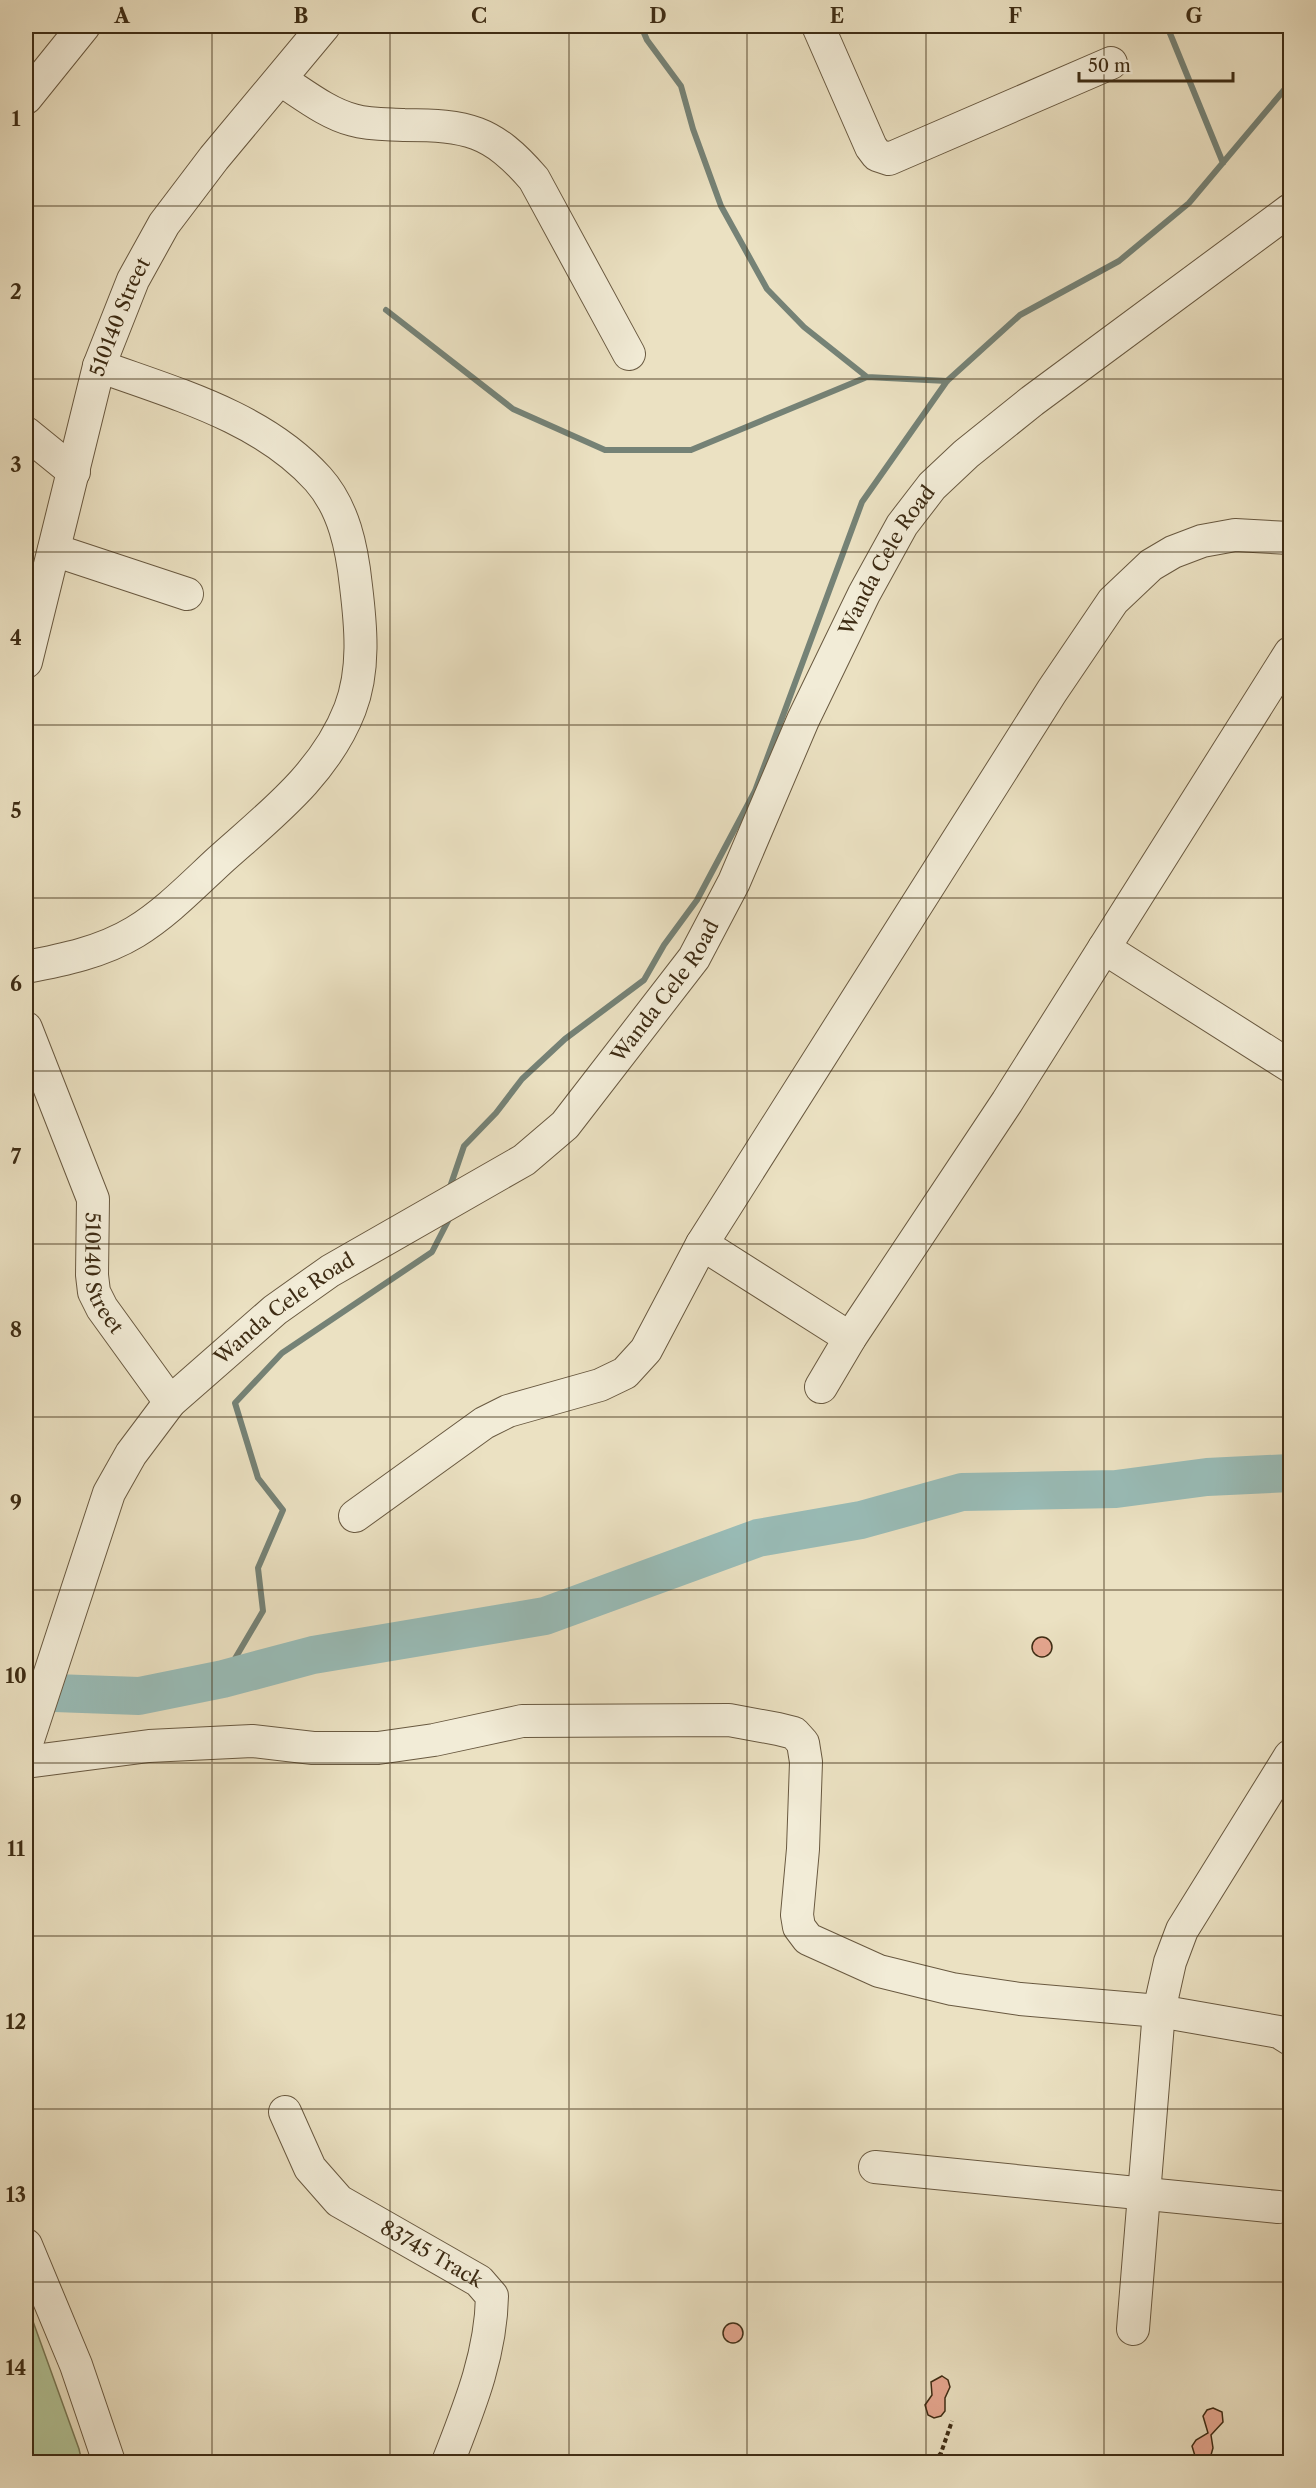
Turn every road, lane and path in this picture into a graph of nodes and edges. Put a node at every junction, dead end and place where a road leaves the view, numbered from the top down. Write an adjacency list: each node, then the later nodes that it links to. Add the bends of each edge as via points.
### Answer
1 (84, 26): 6 (street)
2 (324, 26): 5 (street, 510140 Street)
3 (818, 26): 4 (street, via 871,147 877,155 889,159)
4 (1111, 63)
5 (281, 80): 8 (street, via 350,120 447,125 495,140 534,179); 9 (street, 510140 Street, via 164,224 133,280)
6 (26, 98)
7 (1290, 210): 24 (street, Wanda Cele Road, via 1032,401 932,486 902,525 864,594 803,720 734,882 694,958 565,1125 524,1160 330,1272 275,1310)
8 (628, 354)
9 (99, 366): 11 (street, 510140 Street); 18 (street, via 205,404 291,453 320,481 341,515 353,562 361,668 351,708 332,748 299,788 165,910 134,933 97,950)
10 (26, 433): 11 (street)
11 (74, 472): 13 (street, 510140 Street)
12 (1290, 538): 21 (street, via 1235,536 1202,541 1151,565 1113,601)
13 (54, 550): 14 (street); 16 (street, 510140 Street)
14 (187, 594)
15 (1290, 653): 17 (street)
16 (26, 662)
17 (1104, 948): 20 (street); 22 (street)
18 (26, 967)
19 (26, 1028): 24 (street, 510140 Street, via 93,1199 94,1292)
20 (1290, 1066)
21 (702, 1244): 22 (street); 25 (street, via 646,1350 625,1373 600,1385 508,1411 484,1423)
22 (850, 1338): 23 (street)
23 (821, 1386)
24 (170, 1402): 26 (street, Wanda Cele Road, via 131,1454 109,1492)
25 (355, 1516)
26 (28, 1738)
27 (1290, 1756): 29 (street, via 1182,1930)
28 (26, 1762): 29 (street, via 149,1746 252,1741 313,1748 378,1748 522,1721 729,1720 778,1729 794,1733 802,1743 806,1762 797,1915 799,1927 808,1940 879,1971 952,1989)
29 (1159, 2011): 30 (street, via 1279,2032); 33 (street)
30 (1290, 2039)
31 (285, 2112): 39 (street, 83745 Track, via 310,2168 339,2201 479,2281 492,2296 492,2328 483,2366)
32 (875, 2167): 33 (street)
33 (1146, 2192): 34 (street); 36 (street)
34 (1278, 2207)
35 (26, 2245): 38 (street, via 76,2365)
36 (1133, 2329)
37 (952, 2421): 40 (path)
38 (109, 2463)
39 (448, 2463)
40 (934, 2463)

